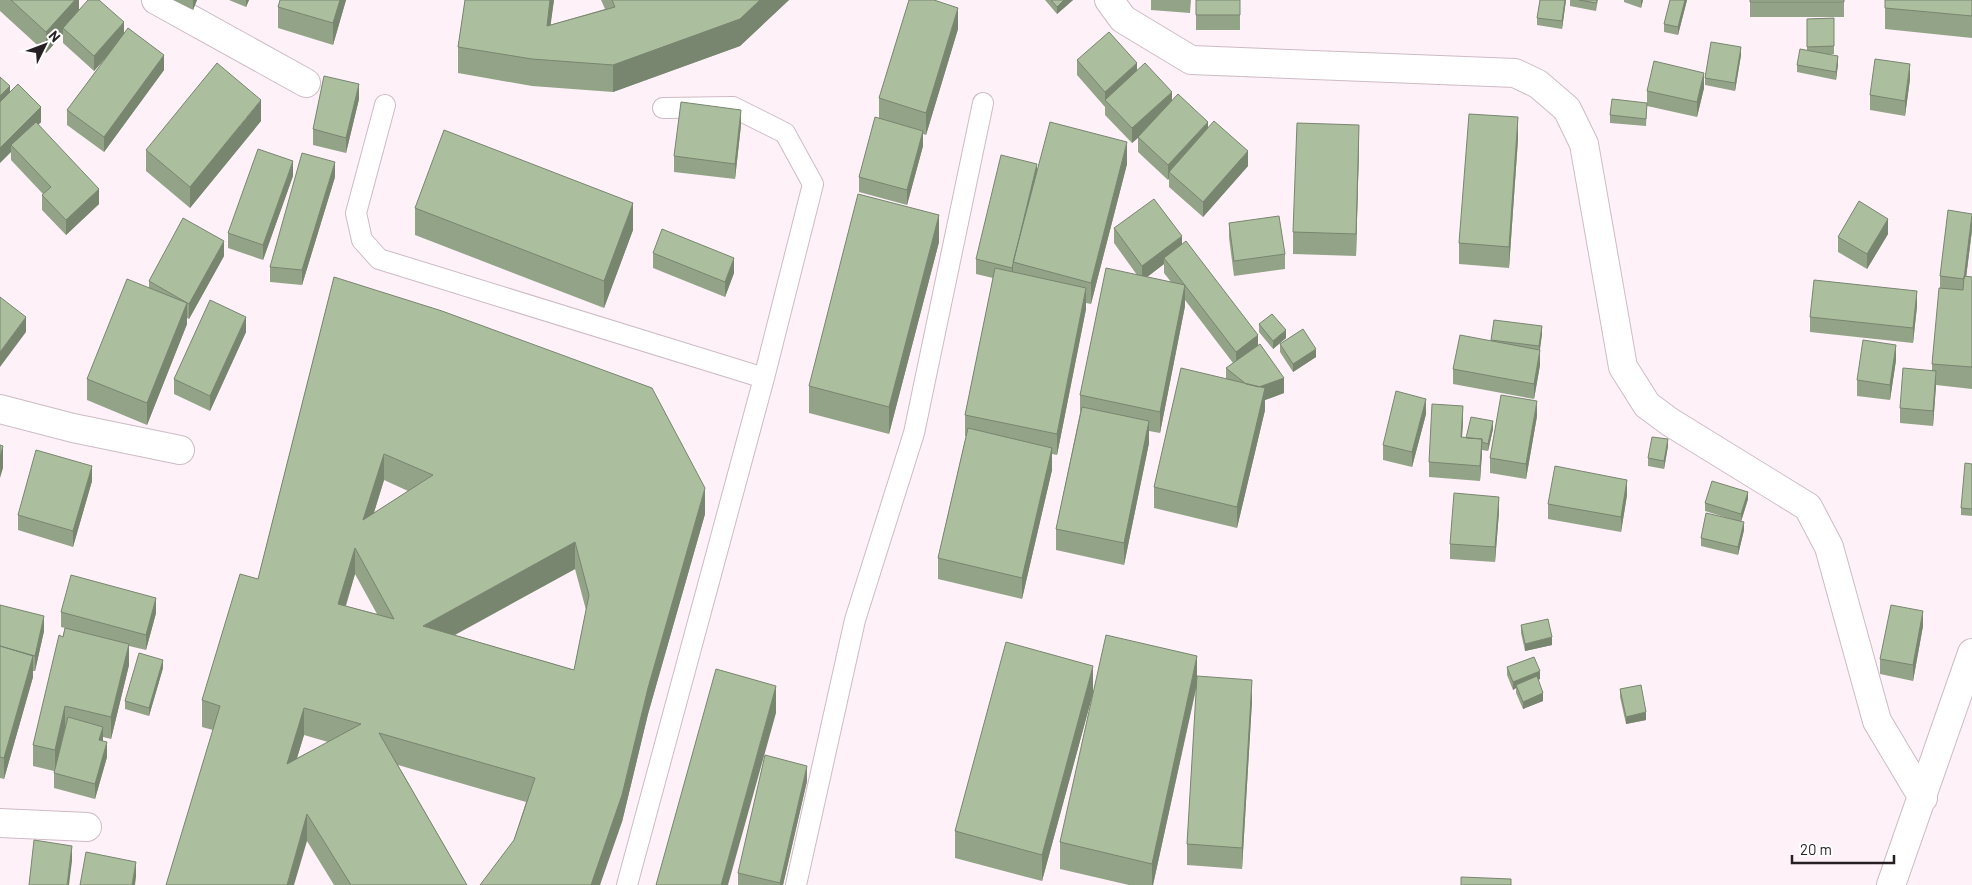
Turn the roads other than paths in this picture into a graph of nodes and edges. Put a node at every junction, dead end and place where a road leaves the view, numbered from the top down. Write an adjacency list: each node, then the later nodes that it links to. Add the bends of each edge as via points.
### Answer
1 (156, 0): 3 (street)
2 (1109, 0): 11 (street, via 1123,19 1191,60 1515,73 1538,84 1567,110 1584,144 1623,367 1647,405 1808,507 1829,547 1877,721)
3 (306, 83)
4 (983, 103): 15 (lane, via 914,433 855,620)
5 (385, 105): 7 (lane, via 356,213 362,240 379,259)
6 (663, 108): 7 (lane, via 733,107 785,133 813,184)
7 (764, 378): 14 (lane)
8 (0, 408): 9 (street, via 73,428)
9 (180, 450)
10 (1972, 653): 11 (street)
11 (1923, 798): 16 (street)
12 (0, 823): 13 (street)
13 (87, 827)
14 (627, 885)
15 (796, 885)
16 (1891, 885)

